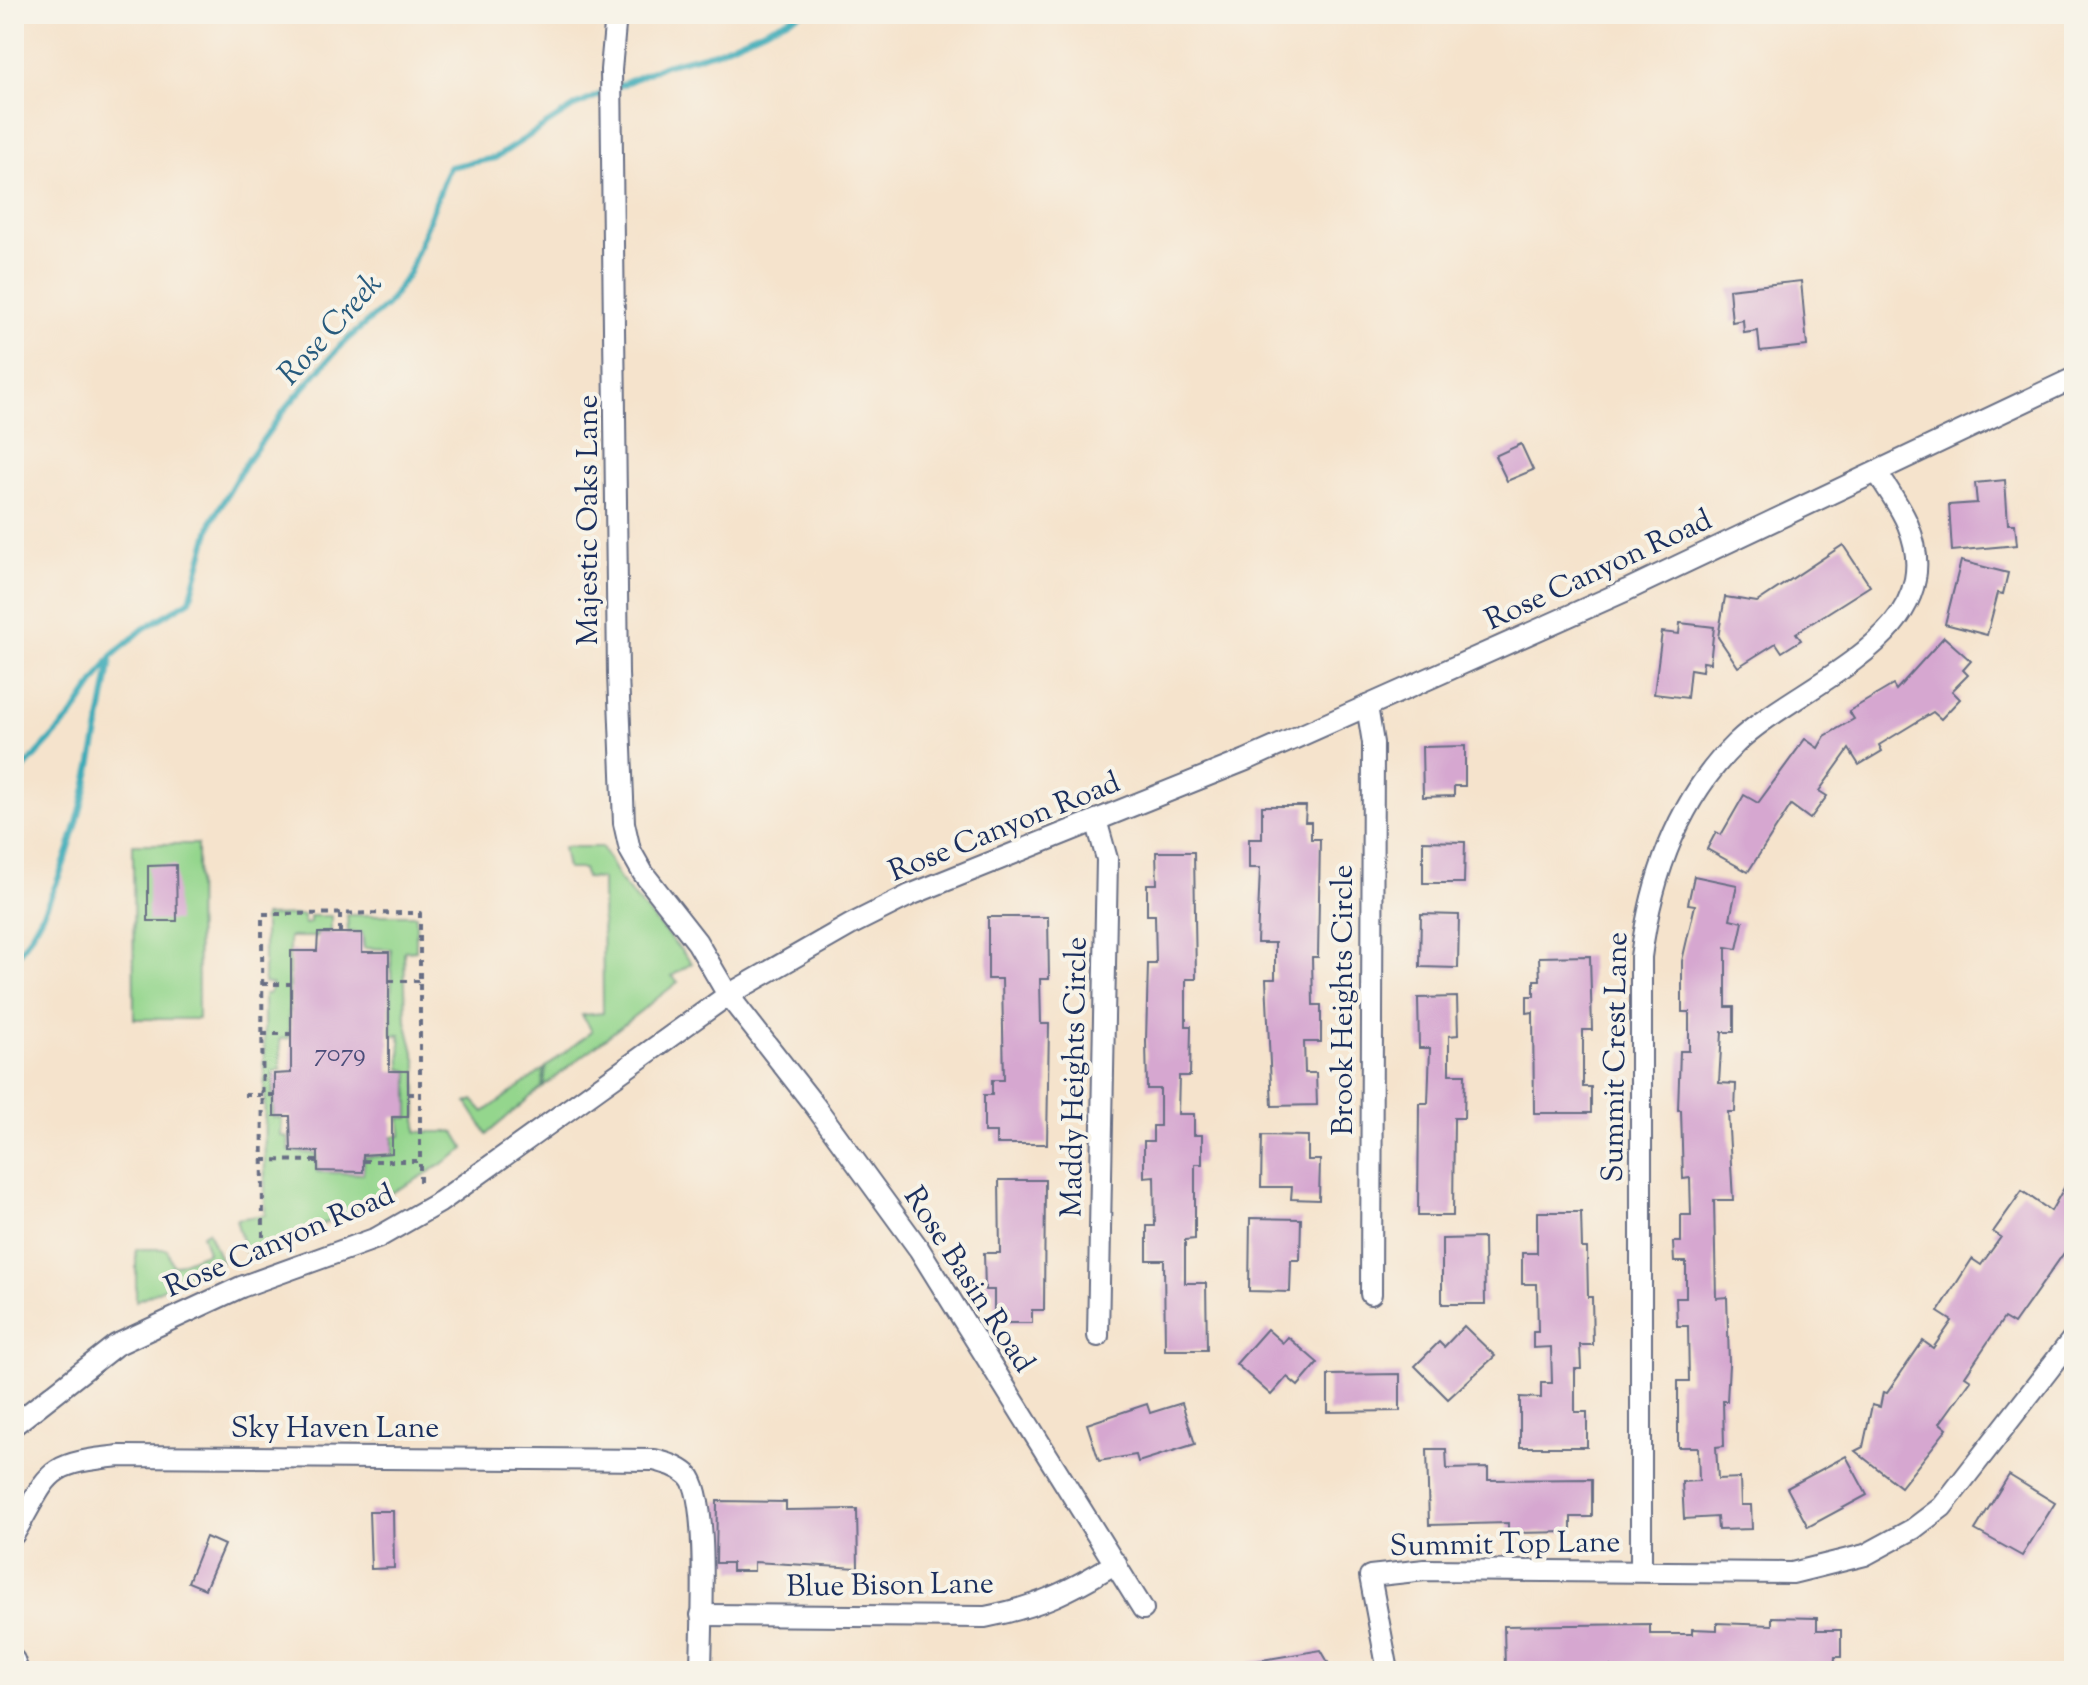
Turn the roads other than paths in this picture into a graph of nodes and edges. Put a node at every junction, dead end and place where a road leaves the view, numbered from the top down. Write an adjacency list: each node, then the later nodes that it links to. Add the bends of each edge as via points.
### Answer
1 (616, 14): 6 (street, Majestic Oaks Lane, via 611,70 624,823 643,873 697,942)
2 (2074, 378): 3 (street, Rose Canyon Road)
3 (1877, 472): 4 (street, Rose Canyon Road); 13 (street, Summit Crest Lane, via 1908,525 1917,560 1914,592 1900,621 1874,646 1735,744 1690,802 1647,905 1641,957)
4 (1367, 706): 5 (street, Rose Canyon Road); 7 (street, Brook Heights Circle, via 1373,743)
5 (1096, 820): 6 (street, Rose Canyon Road, via 910,895); 8 (street, Maddy Heights Circle, via 1107,859)
6 (728, 995): 10 (street, Rose Canyon Road, via 440,1202 377,1238 241,1287 116,1345); 12 (street, Rose Basin Road, via 919,1249)
7 (1371, 1294)
8 (1098, 1336)
9 (2074, 1337): 13 (street, via 1942,1507 1865,1555 1792,1573)
10 (14, 1425)
11 (14, 1534): 15 (street, Sky Haven Lane, via 45,1479 61,1465 120,1456 634,1458 672,1464 689,1476 700,1506)
12 (1116, 1563): 14 (street, Rose Basin Road); 15 (street, Blue Bison Lane, via 1029,1609 985,1617)
13 (1641, 1571): 19 (street, Summit Top Lane, via 1425,1570 1370,1576)
14 (1143, 1609)
15 (701, 1615): 18 (street)
16 (14, 1660): 17 (street)
17 (18, 1671)
18 (701, 1671)
19 (1388, 1671)

